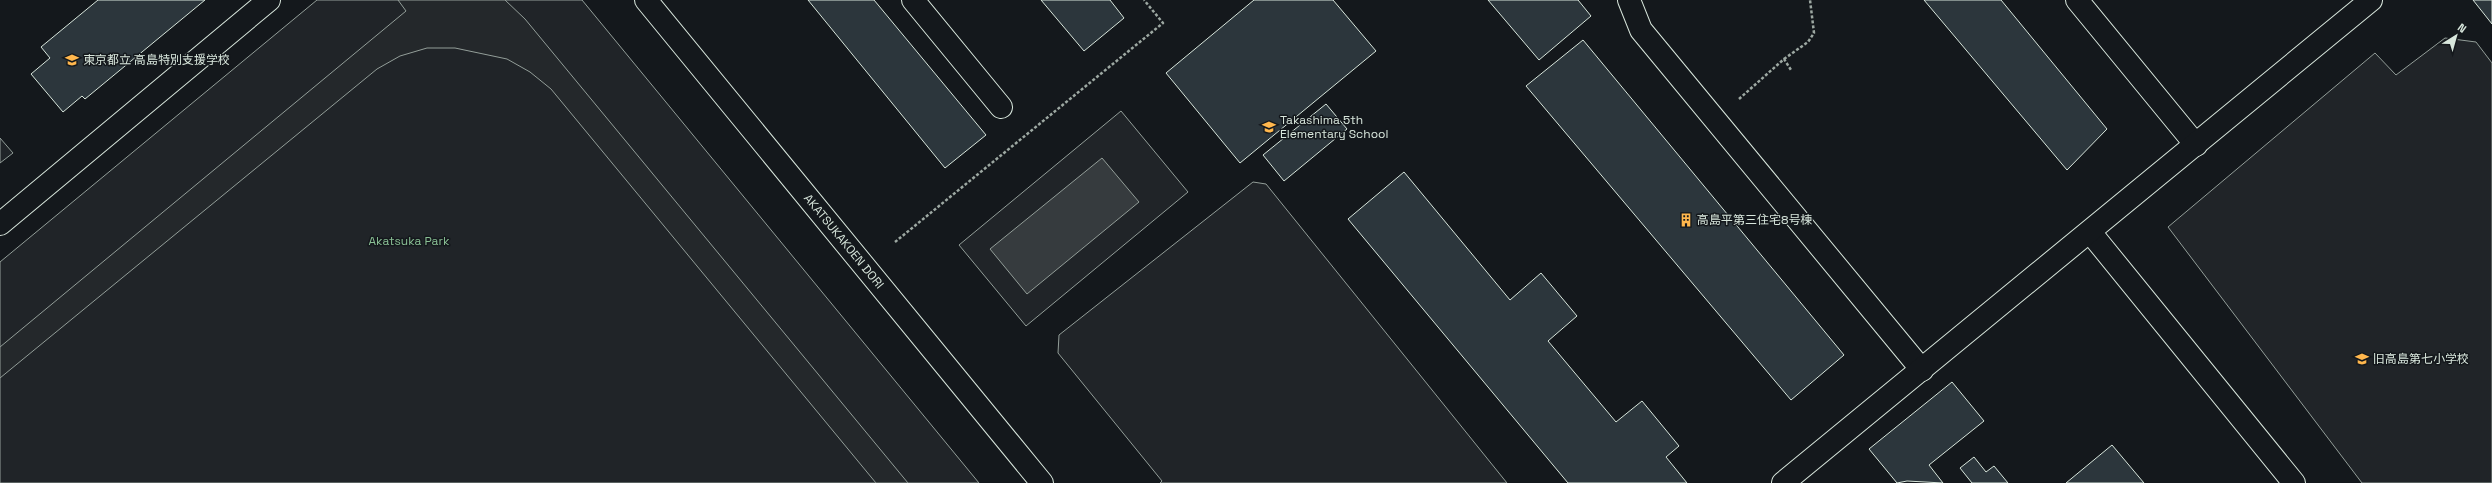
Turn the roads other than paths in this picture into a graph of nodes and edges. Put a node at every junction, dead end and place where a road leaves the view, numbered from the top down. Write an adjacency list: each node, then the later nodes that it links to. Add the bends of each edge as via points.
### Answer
1 (270, 0): 9 (street)
2 (646, 0): 12 (street, AKATSUKAKOEN DORI)
3 (913, 0): 7 (street)
4 (1629, 0): 11 (street, via 1641,30)
5 (2077, 0): 8 (street)
6 (2371, 0): 8 (street)
7 (1001, 108)
8 (2196, 145): 10 (street)
9 (0, 224)
10 (2090, 232): 11 (street); 14 (street)
11 (1922, 370): 13 (street)
12 (1042, 483)
13 (1784, 483)
14 (2294, 483)

